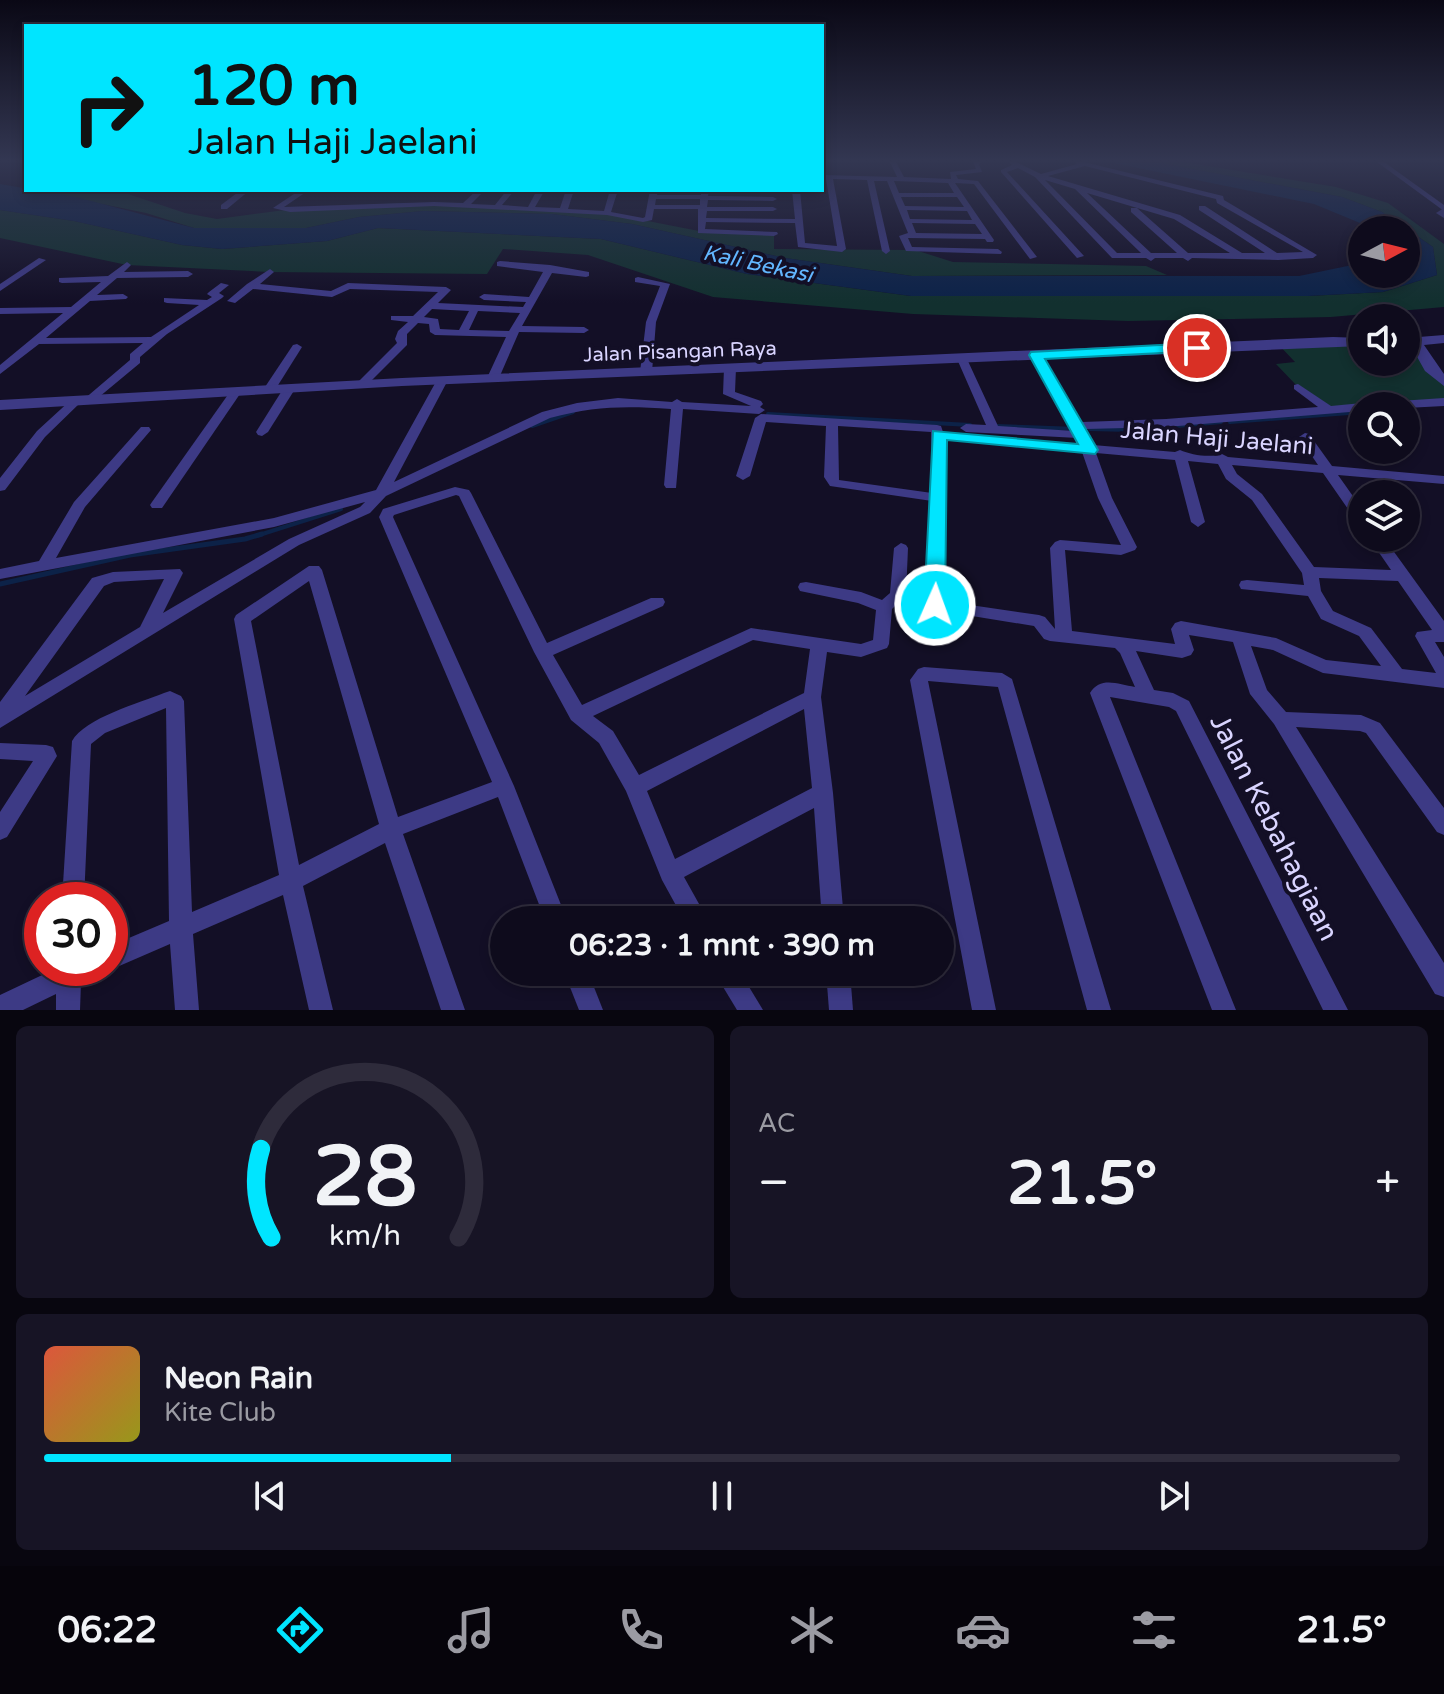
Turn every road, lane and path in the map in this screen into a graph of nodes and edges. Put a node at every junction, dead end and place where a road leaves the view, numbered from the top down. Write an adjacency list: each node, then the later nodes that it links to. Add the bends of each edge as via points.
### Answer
1 (532, 209): 20 (street)
2 (608, 209): 23 (street)
3 (651, 209): 23 (street, via 643,220)
4 (702, 209): 25 (street)
5 (773, 209): 26 (street)
6 (797, 209): 27 (street)
7 (836, 209): 27 (street, via 844,247 804,247)
8 (877, 209): 33 (street)
9 (903, 209): 28 (street)
10 (969, 209): 29 (street)
11 (997, 209): 35 (street)
12 (1149, 209): 19 (street)
13 (1151, 209): 24 (street)
14 (1200, 209): 24 (street)
15 (1204, 209): 37 (street)
16 (1234, 209): 37 (street, via 1313,255)
17 (1069, 210): 18 (street); 38 (street, via 1113,255)
18 (1101, 210): 19 (street); 38 (street)
19 (1134, 210): 39 (street)
20 (563, 211): 23 (street)
21 (1039, 211): 22 (street); 34 (street)
22 (1052, 211)
23 (607, 213)
24 (1180, 219): 36 (street); 40 (street)
25 (701, 220): 26 (street); 30 (street, via 699,230 704,232)
26 (773, 221): 27 (street)
27 (798, 221)
28 (908, 221): 29 (street); 31 (street)
29 (978, 222): 32 (street)
30 (774, 234)
31 (913, 235): 32 (street); 32 (street, via 903,236 909,249 999,254)
32 (988, 237)
33 (886, 251)
34 (1080, 256)
35 (1033, 257)
36 (1243, 257): 37 (street); 40 (street)
37 (1279, 257)
38 (1151, 258): 39 (street)
39 (1188, 258): 40 (street)
40 (1226, 258)
41 (42, 260): 53 (street)
42 (500, 264): 44 (street)
43 (127, 265): 48 (street)
44 (550, 268): 47 (street); 61 (street)
45 (270, 272): 52 (street)
46 (188, 274): 48 (street)
47 (586, 274)
48 (113, 277): 49 (street); 56 (street)
49 (62, 280)
50 (638, 280): 84 (street, via 665,284 651,322)
51 (224, 285): 60 (street)
52 (250, 286): 58 (street); 62 (street, via 332,294 348,286 446,290)
53 (0, 288)
54 (123, 297): 56 (street)
55 (484, 297): 61 (street)
56 (88, 298): 64 (street)
57 (167, 300): 60 (street)
58 (232, 301): 59 (street); 60 (street)
59 (246, 302)
60 (209, 303): 72 (street)
61 (529, 305): 63 (street); 70 (street)
62 (429, 306): 63 (street); 67 (street)
63 (475, 308): 69 (street)
64 (74, 310): 65 (street); 73 (street)
65 (0, 311)
66 (395, 318): 67 (street)
67 (415, 319): 69 (street, via 434,321 435,332); 88 (street, via 402,333 403,343)
68 (584, 330): 70 (street)
69 (463, 331): 70 (street)
70 (514, 332): 85 (street)
71 (1444, 339): 74 (street)
72 (152, 340): 73 (street); 93 (street, via 134,356 129,369)
73 (37, 341): 83 (street)
74 (1420, 341)
75 (1348, 342): 78 (street, Jalan Pisangan Raya)
76 (297, 347): 91 (street)
77 (1420, 354): 81 (street)
78 (1036, 355): 79 (street, Jalan Pisangan Raya); 105 (street)
79 (962, 359): 82 (street, Jalan Pisangan Raya); 102 (street)
80 (1420, 361): 81 (street)
81 (1427, 364): 87 (street)
82 (730, 368): 84 (street, Jalan Pisangan Raya); 100 (street, via 729,394 759,405)
83 (0, 371)
84 (646, 372): 85 (street, Jalan Pisangan Raya)
85 (493, 378): 86 (street, Jalan Pisangan Raya)
86 (442, 380): 88 (street, Jalan Pisangan Raya); 117 (street)
87 (1444, 382)
88 (361, 385): 90 (street, Jalan Pisangan Raya)
89 (1298, 387): 99 (street)
90 (289, 389): 91 (street, Jalan Pisangan Raya); 106 (street)
91 (269, 390): 92 (street, Jalan Pisangan Raya)
92 (236, 391): 93 (street, Jalan Pisangan Raya); 120 (street)
93 (83, 400): 97 (street, Jalan Pisangan Raya); 116 (street, via 41,434)
94 (1444, 402): 96 (street)
95 (677, 403): 100 (street, Jalan Haji Jaelani); 115 (street); 117 (street, Jalan Haji Jaelani, via 618,402 546,415)
96 (1420, 404)
97 (0, 405)
98 (1348, 408): 99 (street)
99 (1328, 409): 105 (street)
100 (760, 414): 101 (street, Jalan Haji Jaelani); 113 (street)
101 (832, 422): 107 (street, Jalan Haji Jaelani, via 937,429); 118 (street, via 835,483)
102 (993, 425): 103 (street); 105 (street)
103 (954, 428)
104 (145, 430): 126 (street, via 79,505)
105 (1081, 430): 109 (street)
106 (262, 432)
107 (939, 435): 109 (street, Jalan Haji Jaelani); 118 (street)
108 (1305, 437): 112 (street)
109 (1089, 450): 110 (street, Jalan Haji Jaelani); 137 (street, via 1130,547 1057,548)
110 (1180, 454): 111 (street, Jalan Haji Jaelani); 122 (street)
111 (1222, 458): 112 (street, Jalan Haji Jaelani); 127 (street)
112 (1326, 470): 114 (street, Jalan Haji Jaelani); 119 (street)
113 (743, 476)
114 (1444, 480)
115 (671, 485)
116 (0, 487)
117 (381, 493): 121 (street); 123 (street, via 365,510)
118 (939, 498): 137 (street, via 935,605 1039,621 1050,635)
119 (1348, 500)
120 (157, 505)
121 (274, 522): 123 (street); 126 (street)
122 (1198, 522)
123 (294, 542): 135 (street)
124 (901, 548): 134 (street, via 898,595)
125 (1387, 552): 129 (street)
126 (45, 565): 128 (street)
127 (1310, 572): 129 (street); 132 (street)
128 (0, 574)
129 (1405, 576): 136 (street)
130 (1247, 585): 132 (street)
131 (806, 587): 134 (street)
132 (1313, 591): 143 (street, via 1327,615 1365,632)
133 (657, 602): 141 (street)
134 (884, 607): 140 (street, via 881,644 861,651)
135 (146, 633): 148 (street); 148 (street, via 175,573 98,582)
136 (1444, 635): 142 (street, via 1423,636)
137 (1064, 637): 139 (street)
138 (1240, 639): 139 (street, via 1181,627 1182,652); 143 (street, via 1276,644 1323,666); 149 (street, via 1259,694)
139 (1120, 642): 145 (street)
140 (819, 645): 146 (street); 147 (street, via 751,634)
141 (543, 652): 147 (street); 151 (street, via 463,492 386,513)
142 (1444, 672)
143 (1398, 677): 144 (street)
144 (1444, 681)
145 (1147, 694): 181 (street, Jalan Kebahagiaan, via 1102,689 1099,693); 182 (street, Jalan Kebahagiaan, via 1183,706)
146 (812, 697): 152 (street); 153 (street)
147 (578, 715): 152 (street, via 606,737)
148 (0, 718)
149 (1281, 719): 154 (street, via 1373,728); 165 (street)
150 (0, 751): 156 (street, via 47,756)
151 (504, 786): 155 (street); 160 (street)
152 (635, 787): 157 (street)
153 (823, 793): 157 (street); 162 (street)
154 (1444, 825)
155 (391, 829): 158 (street); 158 (street, via 314,570 242,619); 175 (street)
156 (0, 830)
157 (670, 873): 161 (street)
158 (291, 881): 163 (street); 174 (street)
159 (74, 882): 163 (street, via 82,741 98,728 170,698 175,701)
160 (551, 906)
161 (689, 906)
162 (829, 906)
163 (181, 929): 164 (street); 173 (street)
164 (128, 951)
165 (1444, 985)
166 (43, 986): 171 (street)
167 (72, 986): 172 (street)
168 (582, 986): 176 (street)
169 (738, 986): 177 (street)
170 (839, 986): 178 (street)
171 (0, 1008)
172 (68, 1010)
173 (187, 1010)
174 (321, 1010)
175 (453, 1010)
176 (591, 1010)
177 (751, 1010)
178 (841, 1010)
179 (984, 1010): 180 (street, via 919,680 924,674 1006,684)
180 (1099, 1010)
181 (1224, 1010)
182 (1336, 1010)

